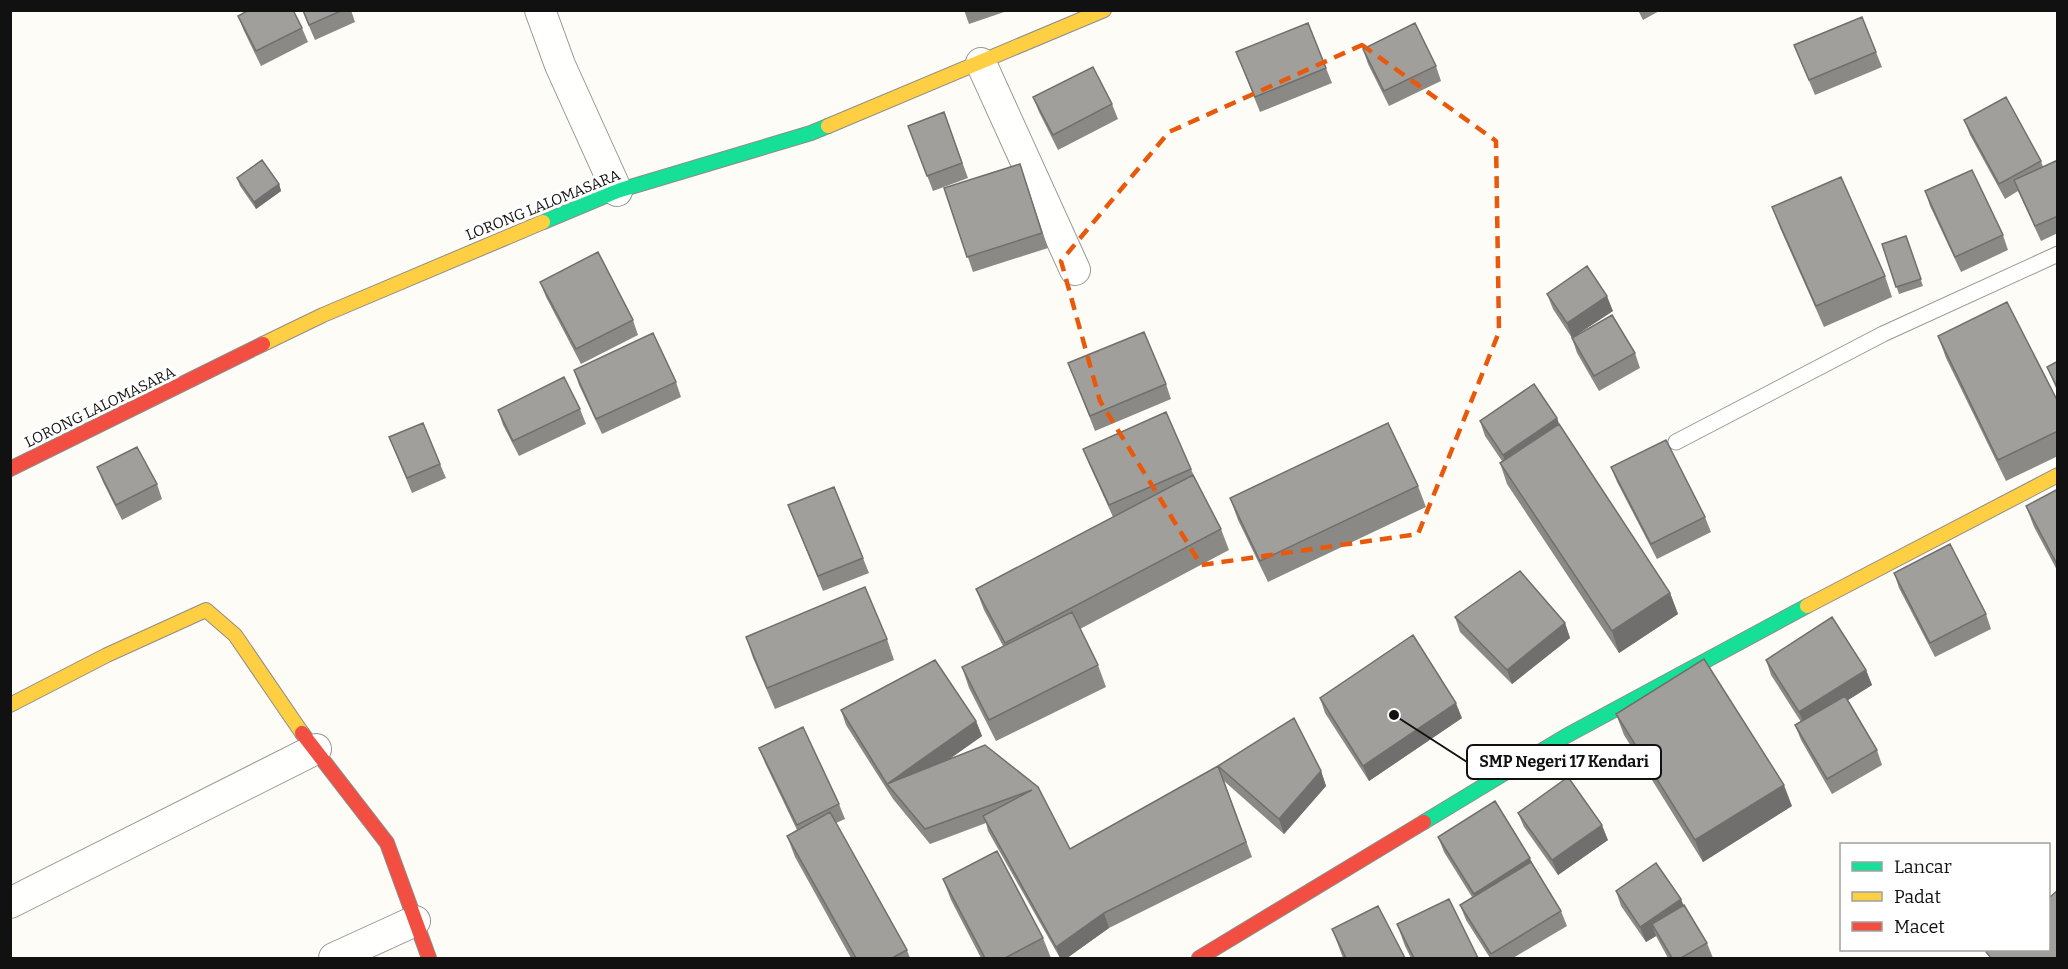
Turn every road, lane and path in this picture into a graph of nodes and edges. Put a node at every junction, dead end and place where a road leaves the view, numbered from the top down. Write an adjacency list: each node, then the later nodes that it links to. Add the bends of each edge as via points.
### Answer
1 (540, 10): 4 (street)
2 (1104, 10): 3 (street, LORONG LALOMASARA)
3 (981, 63): 4 (street, LORONG LALOMASARA, via 811,133); 6 (street)
4 (616, 191): 8 (street, LORONG LALOMASARA, via 323,315)
5 (2058, 254): 7 (lane, via 1883,334)
6 (1075, 270)
7 (1676, 442)
8 (10, 469)
9 (2058, 475): 16 (street, via 1566,736)
10 (10, 705): 11 (street, via 206,610 235,635)
11 (316, 749): 12 (street); 13 (street, via 387,843)
12 (10, 903)
13 (415, 921): 14 (street); 15 (street)
14 (334, 958)
15 (429, 958)
16 (1199, 958)

